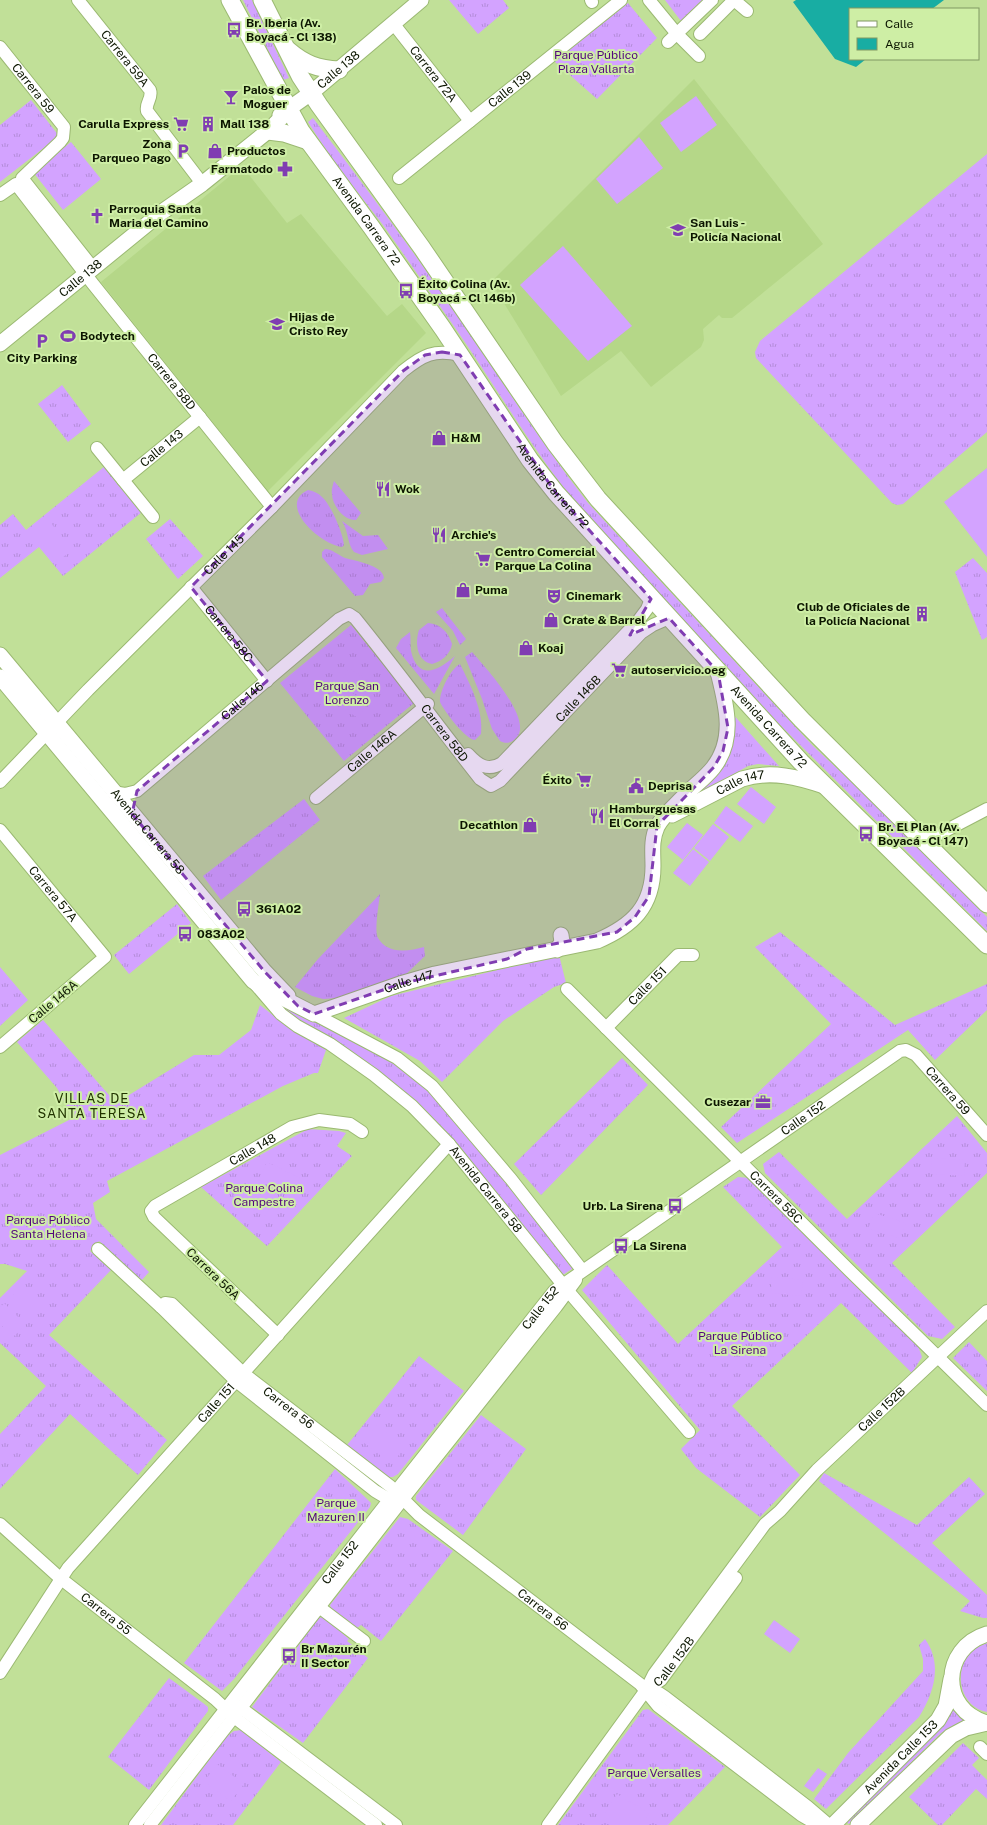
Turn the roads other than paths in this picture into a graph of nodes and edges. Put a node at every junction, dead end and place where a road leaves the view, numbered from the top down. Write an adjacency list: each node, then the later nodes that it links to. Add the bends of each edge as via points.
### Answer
1 (78, 0): 24 (street, Carrera 59A, via 150,90 147,111)
2 (230, 0): 20 (highway, Avenida Carrera 72)
3 (262, 0): 16 (highway)
4 (429, 0): 11 (main road, Calle 138)
5 (621, 0): 21 (street, Calle 139)
6 (648, 0): 13 (street)
7 (712, 0): 13 (street)
8 (734, 0): 10 (street); 12 (street)
9 (414, 2): 14 (main road, Calle 138)
10 (747, 11)
11 (396, 27): 14 (main road, Calle 138); 21 (street, Carrera 72A)
12 (700, 34)
13 (672, 38): 17 (street)
14 (370, 44): 18 (main road, Calle 138)
15 (0, 48): 26 (street, Carrera 59, via 61,122 64,131 60,142)
16 (286, 48): 18 (highway, via 308,65); 19 (highway)
17 (699, 56)
18 (339, 70): 19 (main road, Calle 138)
19 (311, 93): 20 (main road, Calle 138); 59 (highway, via 422,248 555,443 598,499 802,720)
20 (289, 110): 22 (main road, Calle 138); 23 (highway, Avenida Carrera 72); 24 (main road, Calle 138, via 264,125)
21 (470, 121): 25 (street, Calle 139)
22 (268, 131): 23 (highway); 28 (main road, Calle 138, via 202,184)
23 (308, 141): 31 (highway, Avenida Carrera 72, via 377,234)
24 (198, 178): 28 (main road, Calle 138)
25 (399, 178)
26 (19, 181): 27 (street); 29 (street, Carrera 58D)
27 (0, 195)
28 (162, 212): 29 (main road, Calle 138)
29 (89, 271): 30 (main road, Calle 138); 32 (street, Carrera 58D)
30 (0, 344)
31 (460, 354): 35 (street, Calle 145, via 432,353 403,371); 38 (highway, Avenida Carrera 72, via 530,460 556,493)
32 (200, 417): 34 (street, Calle 143); 35 (street, Carrera 58D)
33 (97, 448): 34 (street)
34 (123, 480): 36 (street)
35 (272, 507): 37 (street, Calle 145)
36 (153, 517)
37 (191, 587): 45 (street, Carrera 58C); 47 (street, Calle 145)
38 (651, 599): 40 (highway, Avenida Carrera 72); 41 (street, Calle 146B)
39 (349, 614): 45 (street, Calle 146, via 339,619); 46 (street, Carrera 58D, via 355,618)
40 (669, 618): 41 (street, Calle 146B); 43 (highway, Avenida Carrera 72)
41 (624, 644): 48 (street, Calle 146B, via 507,759); 50 (street, Calle 146B, via 500,781)
42 (0, 655): 47 (main road, Avenida Carrera 58)
43 (718, 672): 51 (highway, Avenida Carrera 72); 57 (main road, Calle 147, via 728,728 723,751 714,767)
44 (0, 677): 47 (main road, Avenida Carrera 58)
45 (267, 680): 52 (street, Calle 146)
46 (426, 706): 48 (street, Carrera 58D, via 475,762); 50 (street, Carrera 58D, via 480,779); 54 (street, Calle 146A)
47 (51, 729): 49 (street, Calle 145); 53 (main road, Avenida Carrera 58); 64 (main road, Avenida Carrera 58)
48 (490, 768)
49 (0, 782)
50 (492, 786)
51 (827, 787): 57 (main road, Calle 147, via 781,775 754,775); 61 (highway, Avenida Carrera 72)
52 (137, 791): 53 (street, via 125,794); 56 (street)
53 (113, 792): 56 (main road, Avenida Carrera 58)
54 (316, 798)
55 (987, 809): 59 (street)
56 (132, 814): 66 (main road, Avenida Carrera 58, via 265,972)
57 (660, 822): 67 (main road, Calle 147, via 653,841 653,874 649,896 635,917 617,932 597,941 560,942 507,959 400,984)
58 (0, 830): 63 (street, Carrera 57A)
59 (924, 842): 60 (highway)
60 (987, 904)
61 (987, 945)
62 (693, 955): 68 (street, Calle 151, via 678,955)
63 (105, 957): 69 (street, Calle 146A)
64 (253, 981): 66 (main road, Avenida Carrera 58); 73 (street, Avenida Carrera 58, via 281,1014 374,1074 412,1106)
65 (567, 988): 68 (street, Carrera 58C)
66 (298, 1006): 67 (main road, Avenida Carrera 58)
67 (314, 1014): 77 (street, Avenida Carrera 58, via 397,1058 432,1086 511,1179)
68 (606, 1028): 74 (street, Carrera 58C)
69 (0, 1047)
70 (906, 1050): 72 (street, Carrera 59, via 916,1055); 74 (street, Calle 152, via 894,1055)
71 (362, 1132): 75 (street, Calle 148, via 350,1124 319,1120 292,1126 155,1206)
72 (987, 1135)
73 (448, 1144): 78 (street, Avenida Carrera 58); 80 (street, Calle 151)
74 (740, 1161): 77 (street, Calle 152); 81 (street, Carrera 58C)
75 (152, 1212): 80 (street, Carrera 56A, via 154,1217)
76 (98, 1248): 82 (street, Carrera 56, via 161,1307 165,1303 172,1304)
77 (582, 1270): 78 (street, Calle 152)
78 (565, 1288): 84 (street, Avenida Carrera 58); 85 (street, Calle 152, via 554,1291)
79 (987, 1311): 81 (street, Calle 152B)
80 (278, 1335): 82 (street, Calle 151)
81 (938, 1357): 83 (street, Carrera 58C); 93 (street, Calle 152B, via 817,1470 780,1511 770,1531 661,1680)
82 (239, 1377): 85 (street, Carrera 56); 87 (street, Calle 151, via 108,1515)
83 (987, 1405)
84 (689, 1432)
85 (396, 1499): 88 (street, Calle 152); 93 (street, Carrera 56); 94 (street, Calle 152)
86 (0, 1524): 87 (street, Carrera 55)
87 (60, 1578): 91 (street, Calle 151); 94 (street, Carrera 55, via 215,1699)
88 (319, 1607): 90 (street); 94 (street, Calle 152)
89 (987, 1634): 92 (main road, Avenida Calle 153, via 976,1638 961,1651)
90 (364, 1641)
91 (0, 1673)
92 (951, 1678): 95 (main road, via 954,1694 962,1708 974,1718); 103 (main road, Avenida Calle 153, via 946,1706 938,1720)
93 (646, 1690): 100 (street, Calle 152B); 101 (street, Carrera 56, via 658,1706 801,1815); 102 (street, Carrera 56, via 665,1697)
94 (232, 1709): 96 (street, Calle 152); 97 (street, Calle 152); 98 (street, Carrera 55); 99 (street, Carrera 55)
95 (987, 1723): 104 (main road, Avenida Calle 153, via 966,1728 951,1736)
96 (135, 1825)
97 (150, 1825)
98 (376, 1825)
99 (396, 1825)
100 (548, 1825)
101 (818, 1825)
102 (829, 1825)
103 (832, 1825)
104 (858, 1825)

